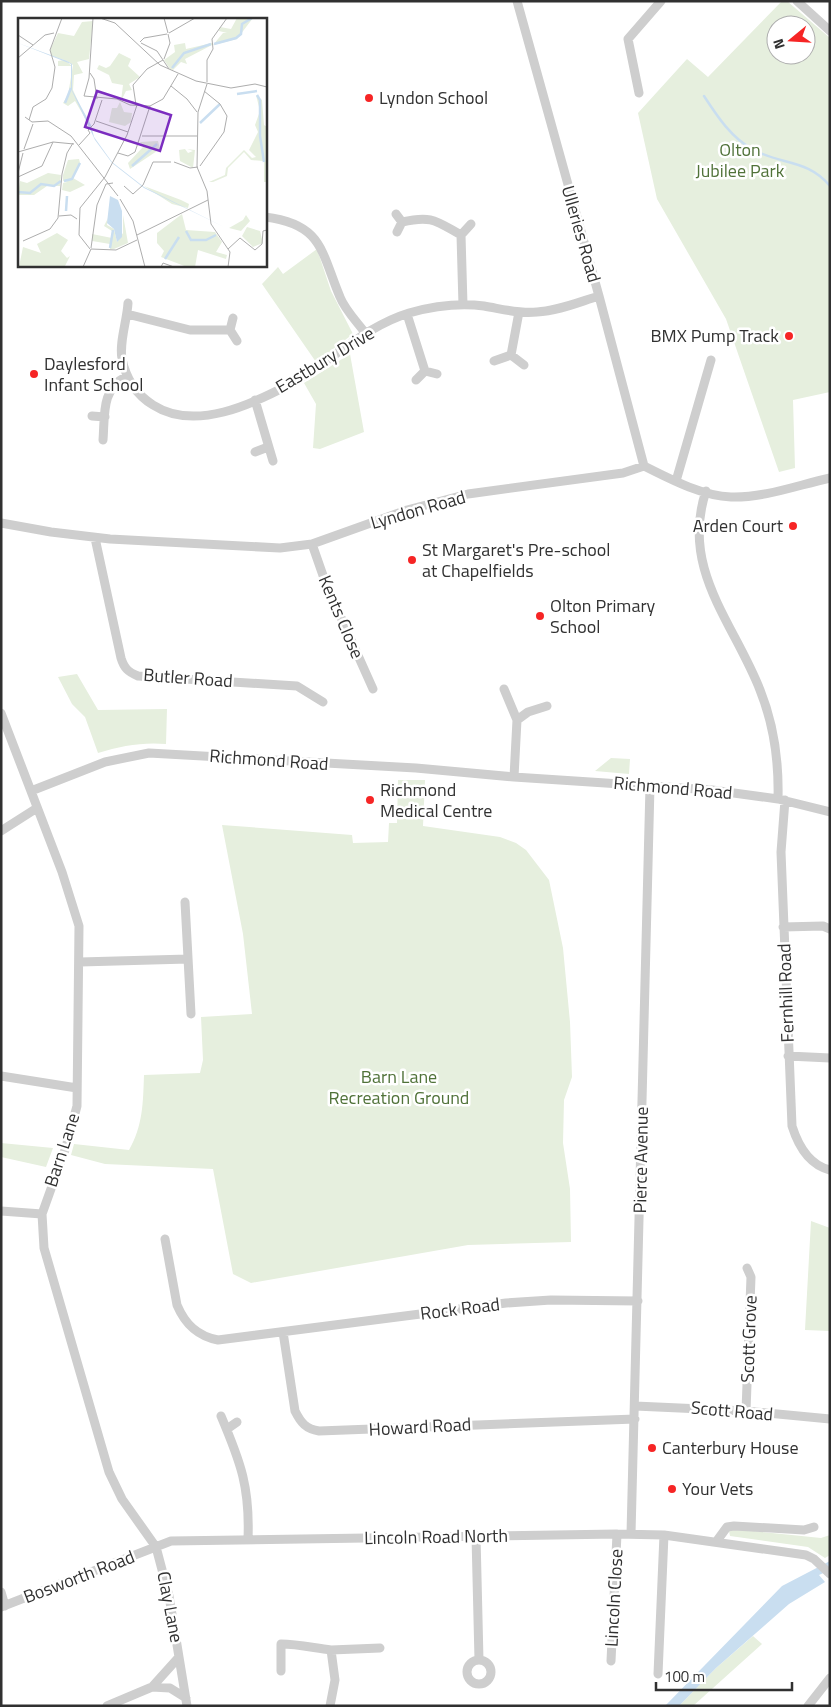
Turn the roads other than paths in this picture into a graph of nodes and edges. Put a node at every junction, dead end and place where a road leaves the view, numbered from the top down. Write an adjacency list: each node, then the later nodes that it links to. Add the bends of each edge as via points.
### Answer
1 (517, 1): 14 (street, Ulleries Road)
2 (797, 1): 5 (street)
3 (813, 1): 5 (street)
4 (655, 3): 7 (street, via 628,38)
5 (805, 8): 6 (street)
6 (830, 31)
7 (639, 93)
8 (396, 214): 10 (street)
9 (266, 217): 22 (street, via 304,229 317,241 341,299)
10 (402, 222): 12 (street); 13 (street, via 432,219)
11 (471, 224): 13 (street)
12 (398, 232)
13 (462, 235): 16 (street)
14 (599, 296): 17 (street, Eastbury Drive, via 555,309); 39 (street, Ulleries Road)
15 (128, 303): 18 (street, Eastbury Drive)
16 (463, 305): 17 (street, Eastbury Drive); 19 (street, Eastbury Drive, via 437,306)
17 (519, 312): 24 (street)
18 (127, 314): 21 (street, via 190,330); 30 (street, Eastbury Drive, via 121,352)
19 (407, 314): 22 (street, Eastbury Drive); 28 (street)
20 (233, 318): 21 (street)
21 (230, 330): 23 (street)
22 (366, 334): 32 (street, Eastbury Drive, via 292,383)
23 (237, 341)
24 (511, 354): 26 (street); 27 (street)
25 (711, 360): 41 (street)
26 (494, 361)
27 (524, 365)
28 (425, 371): 29 (street); 31 (street)
29 (437, 374)
30 (127, 376): 32 (street, Eastbury Drive, via 142,396 169,414 197,417 223,412); 34 (street, via 111,387)
31 (416, 380)
32 (255, 400): 36 (street)
33 (92, 416): 34 (street)
34 (105, 417): 35 (street)
35 (103, 440)
36 (268, 447): 37 (street); 38 (street)
37 (255, 452)
38 (273, 461)
39 (644, 466): 41 (street); 45 (street, Lyndon Road, via 623,473 446,499)
40 (830, 478): 42 (street, via 731,497)
41 (676, 482): 42 (street)
42 (706, 491): 55 (street, Fernhill Road, via 699,530 702,565 710,590 763,697 776,751)
43 (1, 523): 44 (street, Lyndon Road)
44 (95, 538): 45 (street, Lyndon Road, via 280,548); 48 (street, Butler Road, via 123,663 131,673 297,686)
45 (312, 544): 46 (street, Kents Close)
46 (372, 689)
47 (504, 689): 51 (street)
48 (323, 702)
49 (547, 706): 51 (street, via 528,712)
50 (1, 713): 54 (street, Barn Lane)
51 (518, 720): 52 (street)
52 (514, 777): 53 (street, Richmond Road); 54 (street, Richmond Road, via 416,768 149,754 105,762)
53 (650, 786): 55 (street, Richmond Road); 74 (street, Pierce Avenue)
54 (31, 792): 56 (street, Barn Lane)
55 (782, 799): 57 (street, Richmond Road); 60 (street, Fernhill Road)
56 (37, 808): 58 (street); 63 (street, Barn Lane, via 75,907)
57 (830, 812)
58 (1, 831)
59 (185, 902): 62 (street)
60 (783, 927): 61 (street, via 823,926); 65 (street, Fernhill Road)
61 (830, 929)
62 (188, 959): 63 (street); 64 (street)
63 (80, 962): 68 (street, Barn Lane)
64 (191, 1014)
65 (788, 1056): 66 (street); 69 (street, Fernhill Road, via 792,1126 797,1141 815,1163)
66 (830, 1058)
67 (1, 1076): 68 (street)
68 (78, 1088): 71 (street, Barn Lane, via 74,1122)
69 (830, 1170)
70 (1, 1211): 71 (street)
71 (42, 1214): 90 (street, Barn Lane, via 47,1260 109,1472 122,1499)
72 (165, 1239): 75 (street, Rock Road, via 177,1305 185,1322 198,1333 218,1340)
73 (747, 1268): 77 (street, Scott Grove, via 751,1277)
74 (638, 1301): 75 (street, Rock Road, via 506,1303); 76 (street, Pierce Avenue)
75 (283, 1332): 79 (street, Howard Road, via 294,1411 300,1422 311,1430)
76 (635, 1406): 77 (street, Scott Road); 79 (street, Pierce Avenue)
77 (746, 1411): 80 (street, Scott Road)
78 (221, 1416): 82 (street)
79 (635, 1419): 85 (street, Pierce Avenue)
80 (830, 1419)
81 (237, 1422): 82 (street)
82 (227, 1429): 88 (street, via 246,1481)
83 (814, 1527): 89 (street, via 804,1530 727,1527)
84 (617, 1534): 85 (street, Lincoln Road North); 87 (street, Lincoln Road North); 98 (street, Lincoln Close)
85 (631, 1534): 86 (street, Lincoln Road North)
86 (664, 1535): 89 (street, Lincoln Road North); 100 (street)
87 (476, 1536): 88 (street, Lincoln Road North); 97 (street)
88 (248, 1539): 90 (street, Lincoln Road North, via 171,1541)
89 (716, 1542): 91 (street, Lincoln Road North, via 812,1557)
90 (156, 1547): 93 (street, Bosworth Road); 96 (street, Clay Lane, via 169,1596)
91 (830, 1574)
92 (1, 1592): 93 (street)
93 (3, 1606)
94 (380, 1648): 95 (street)
95 (331, 1650): 99 (street, via 281,1644); 105 (street, via 335,1680)
96 (179, 1657): 102 (street, Clay Lane); 103 (street)
97 (480, 1660)
98 (610, 1661)
99 (281, 1672)
100 (658, 1674)
101 (830, 1678): 106 (street)
102 (152, 1687): 103 (street, via 170,1688); 104 (street, Clay Lane)
103 (186, 1702)
104 (107, 1706)
105 (330, 1706)
106 (808, 1706)

